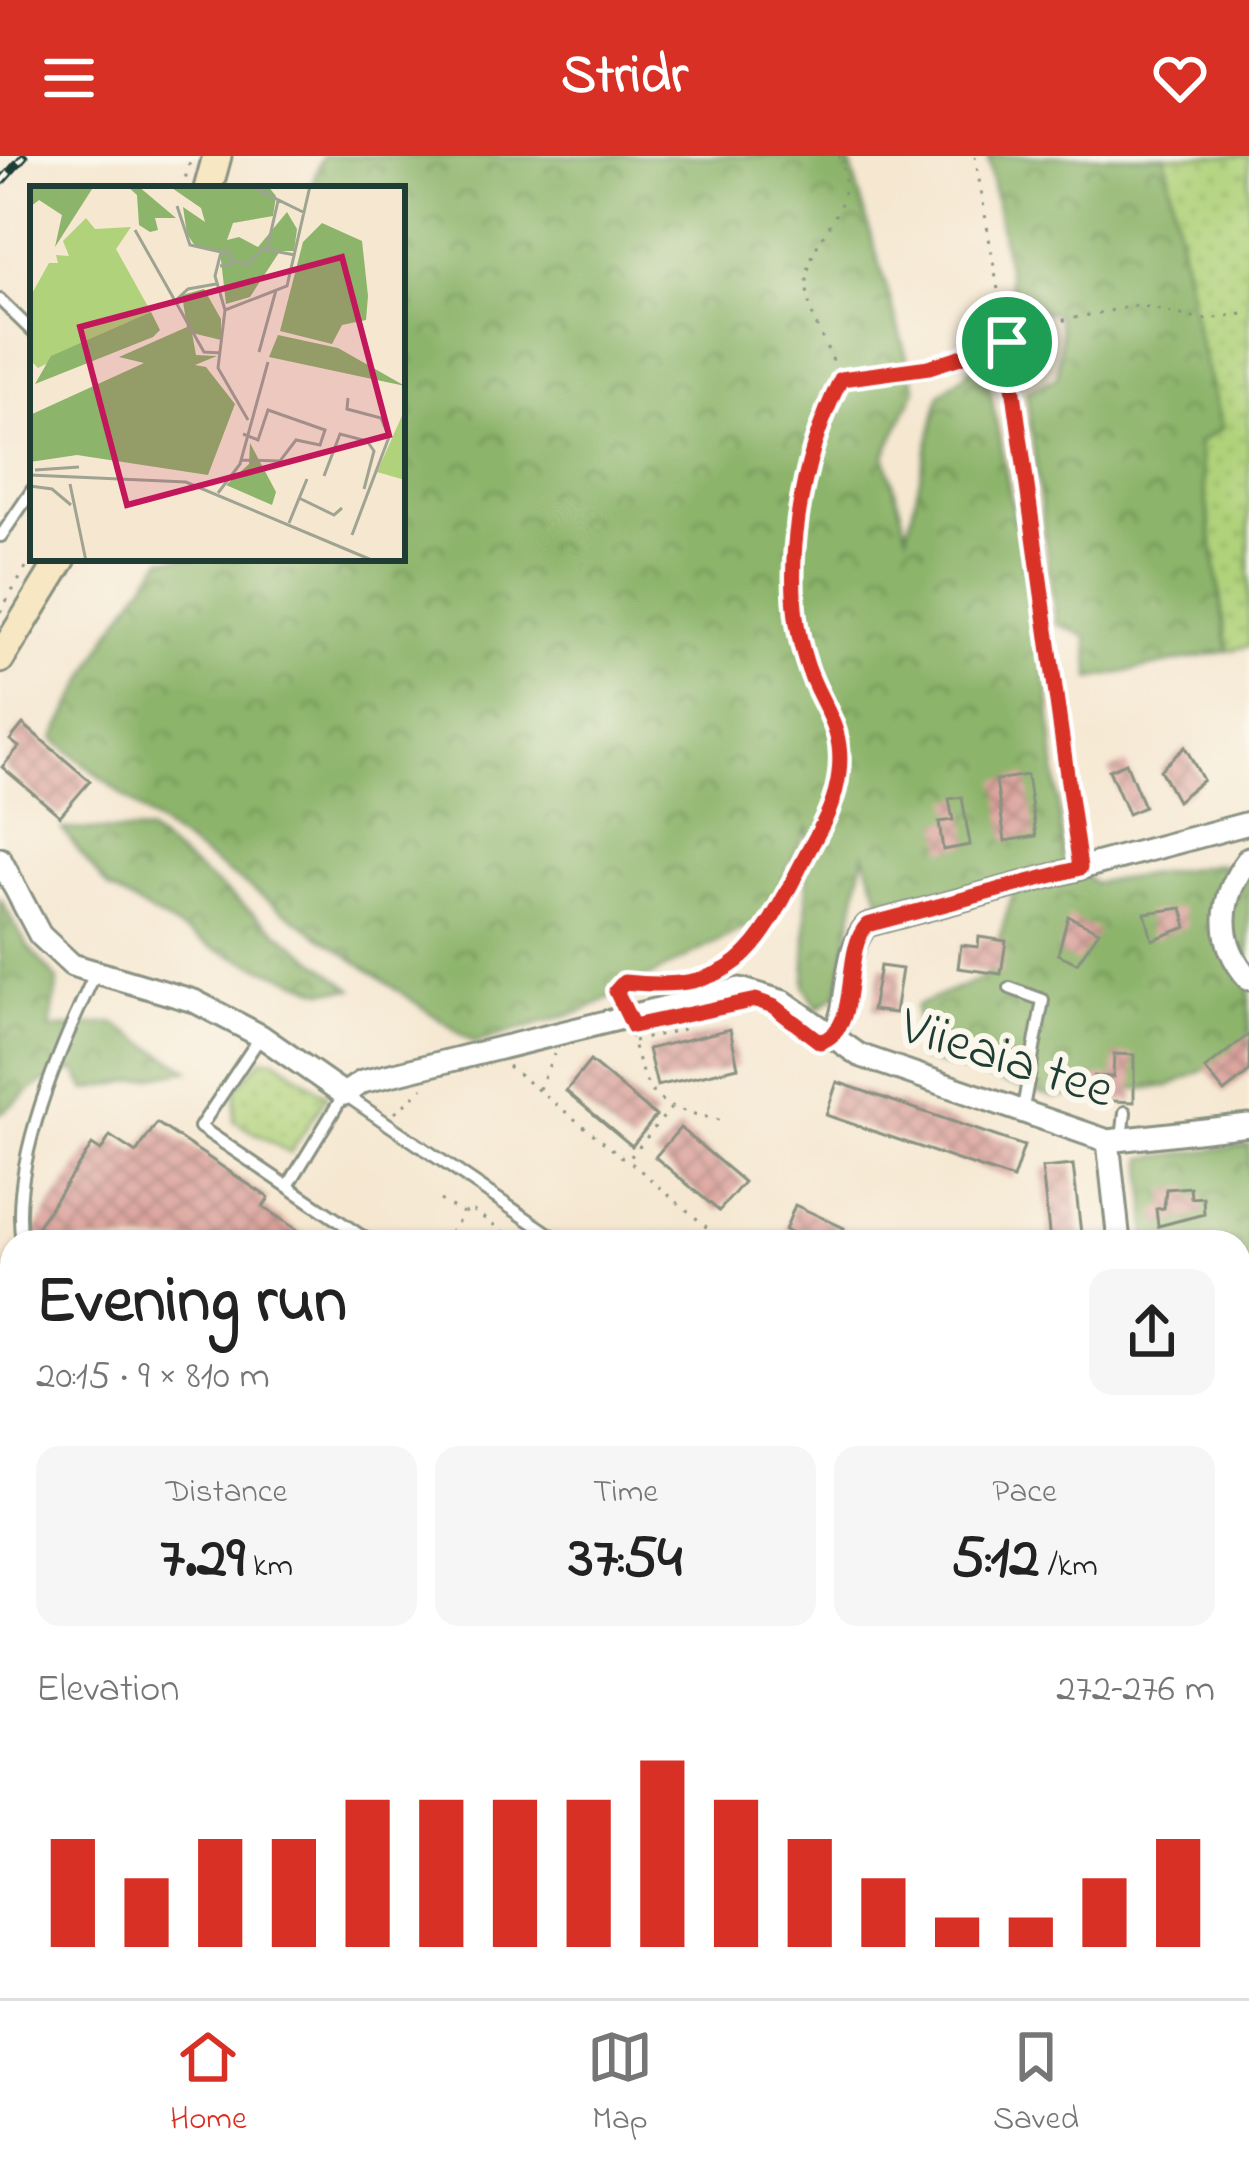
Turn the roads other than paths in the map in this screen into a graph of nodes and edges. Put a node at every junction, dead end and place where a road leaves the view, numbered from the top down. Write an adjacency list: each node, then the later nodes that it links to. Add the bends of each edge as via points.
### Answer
1 (217, 156): 2 (main road)
2 (209, 186)
3 (0, 300): 4 (lane)
4 (30, 329)
5 (30, 493): 6 (lane)
6 (1, 536)
7 (60, 561): 8 (main road)
8 (0, 659)
9 (1249, 823): 16 (street, via 867,925)
10 (1249, 858): 13 (street, via 1223,913 1234,962)
11 (0, 859): 12 (street, via 40,935)
12 (95, 974): 15 (street, via 194,1000); 23 (lane, via 32,1142)
13 (1249, 980)
14 (1010, 988): 18 (lane, via 1042,1000)
15 (261, 1036): 17 (street); 22 (lane, via 200,1127)
16 (832, 1038): 17 (street, Viieaia tee, via 784,1001 740,989 631,1031 362,1082); 18 (street, Viieaia tee, via 859,1055)
17 (344, 1094): 22 (lane); 25 (lane)
18 (1022, 1108): 21 (street, Viieaia tee)
19 (1125, 1112): 21 (lane)
20 (1249, 1125): 21 (street, Viieaia tee)
21 (1115, 1140): 26 (street)
22 (288, 1186): 24 (lane)
23 (22, 1230)
24 (352, 1230)
25 (543, 1230)
26 (1119, 1230)

